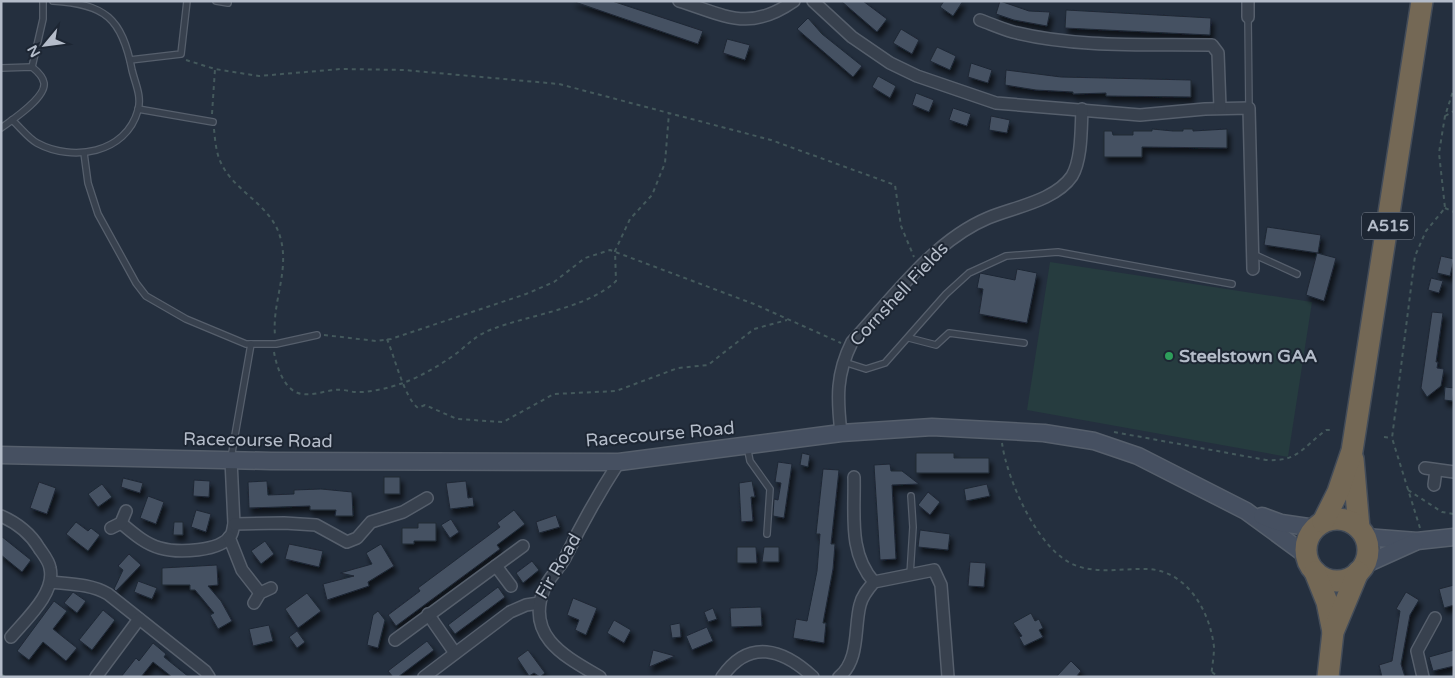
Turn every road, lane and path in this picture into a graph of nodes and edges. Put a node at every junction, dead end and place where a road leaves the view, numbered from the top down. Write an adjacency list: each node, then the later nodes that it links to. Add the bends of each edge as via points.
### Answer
1 (43, 1): 15 (lane, via 43,20)
2 (53, 1): 14 (lane, via 82,4 104,12 114,21)
3 (187, 1): 13 (lane)
4 (216, 1): 10 (lane)
5 (679, 1): 6 (street, via 739,20 761,17)
6 (794, 1)
7 (813, 1): 21 (street, via 852,37 890,63 917,76 996,103)
8 (1248, 1): 11 (street)
9 (1422, 1): 55 (highway, A515)
10 (228, 3)
11 (1248, 17): 20 (lane)
12 (980, 20): 19 (street, via 1012,32 1058,39 1212,45 1218,53)
13 (181, 54): 14 (lane); 17 (path, via 186,60)
14 (130, 60): 22 (lane, via 139,92)
15 (32, 67): 16 (lane); 26 (lane, via 44,83 42,91)
16 (1, 68)
17 (214, 69): 24 (path, via 258,76 341,69 436,72 559,84); 27 (path)
18 (1454, 88): 25 (path)
19 (1220, 108): 20 (street); 21 (street, via 1140,115)
20 (1249, 108): 33 (street)
21 (1082, 109): 34 (street, Cornshell Fields, via 1080,147 1072,175 1063,184 1048,195 986,218 950,239)
22 (138, 110): 27 (lane); 29 (lane, via 132,125 119,140)
23 (1454, 111): 25 (path)
24 (669, 113): 32 (path, via 665,163 652,195 630,219); 34 (path, via 771,140 895,185 901,226 914,257)
25 (1445, 116): 30 (path, via 1439,153)
26 (12, 120): 28 (lane); 29 (lane, via 35,142 54,151)
27 (212, 122): 44 (path, via 221,162 238,186 273,219 282,240 282,280 274,317)
28 (1, 128)
29 (84, 153): 43 (lane, via 88,183 98,214 146,296 186,318)
30 (1445, 208): 31 (path); 53 (path, via 1426,232 1415,256)
31 (1454, 212)
32 (616, 251): 38 (path); 41 (path, via 595,253 554,282 526,294); 47 (path, via 616,281 606,291 489,330)
33 (1253, 254): 35 (street); 36 (lane)
34 (922, 267): 45 (street, Cornshell Fields)
35 (1254, 269)
36 (1297, 274)
37 (1232, 284): 40 (lane, via 1058,252 1006,256 969,273 946,294)
38 (787, 320): 45 (path, via 837,341); 47 (path, via 754,329 708,364 678,368 616,391 554,394 503,422 457,419 425,405 418,408 406,393)
39 (317, 335): 41 (path, via 376,341); 44 (lane)
40 (909, 338): 42 (lane, via 936,345 949,333); 46 (lane, via 884,363 866,369)
41 (387, 339): 47 (path)
42 (1024, 343)
43 (251, 344): 44 (lane); 57 (lane)
44 (274, 344): 47 (path, via 280,372 297,393 356,392)
45 (848, 349): 46 (street, Cornshell Fields)
46 (842, 361): 51 (street, Cornshell Fields, via 838,389)
47 (405, 382)
48 (1331, 430): 50 (path, via 1326,430 1298,454 1283,461)
49 (1000, 431): 51 (street, Racecourse Road, via 932,427); 66 (street, Racecourse Road, via 1044,433 1094,441 1138,456); 95 (path, via 1014,486 1044,538 1058,554 1077,566 1092,570 1150,569 1168,573 1182,581 1206,615 1214,648)
50 (1111, 432)
51 (841, 433): 54 (street, Racecourse Road)
52 (1384, 437): 53 (path)
53 (1392, 438): 62 (path)
54 (747, 446): 58 (street, Racecourse Road); 72 (lane, via 750,461 770,489)
55 (1352, 451): 70 (highway, A515, via 1338,492); 71 (highway, A515)
56 (1, 455): 57 (street, Racecourse Road)
57 (231, 460): 58 (street, Racecourse Road); 69 (street)
58 (618, 462): 86 (street, Fir Road, via 564,560 550,576)
59 (1454, 472): 61 (street, via 1430,469)
60 (854, 477): 82 (street, via 855,550)
61 (1434, 486)
62 (1408, 490): 67 (path, via 1442,512); 75 (path)
63 (911, 496): 80 (lane)
64 (427, 498): 69 (street, via 403,512 371,522 357,538 347,542 316,525)
65 (126, 511): 73 (street, via 116,526 160,548 195,551)
66 (1246, 511): 70 (street, Racecourse Road, via 1281,523); 77 (street, Racecourse Road)
67 (1454, 514)
68 (1, 516): 81 (street, via 13,521 32,537 50,568)
69 (234, 524): 73 (street)
70 (1319, 525): 71 (highway, via 1342,519); 77 (highway, A515, via 1309,536)
71 (1362, 533): 75 (street); 79 (highway, A515, via 1368,546)
72 (767, 534)
73 (229, 537): 85 (street, via 242,570)
74 (1454, 537): 75 (street)
75 (1420, 541): 79 (street)
76 (523, 546): 78 (street)
77 (1310, 563): 79 (highway, via 1332,580 1341,581); 91 (highway, A515, via 1327,602)
78 (496, 566): 83 (street); 88 (street)
79 (1361, 569): 91 (highway, A515)
80 (910, 574): 82 (street); 105 (street, via 934,570 941,585)
81 (51, 582): 90 (street, via 99,589); 92 (street)
82 (874, 582): 104 (street, via 860,605 849,665)
83 (511, 586)
84 (271, 588): 85 (street)
85 (260, 592): 87 (street)
86 (539, 603): 94 (street, Fir Road, via 510,612); 102 (street, via 544,634 555,649)
87 (254, 604)
88 (428, 614): 93 (street); 94 (street)
89 (1435, 618): 109 (street, via 1417,651)
90 (139, 619): 99 (street); 100 (street)
91 (1333, 632): 108 (highway, A515)
92 (11, 637)
93 (395, 640)
94 (455, 653): 101 (street, Fir Road)
95 (1212, 672): 106 (path); 107 (path)
96 (1, 674): 98 (path)
97 (727, 674): 103 (street, via 736,660 762,652 785,655)
98 (5, 677)
99 (96, 677)
100 (209, 677)
101 (424, 677)
102 (600, 677)
103 (813, 677)
104 (839, 677)
105 (948, 677)
106 (1211, 677)
107 (1218, 677)
108 (1328, 677)
109 (1423, 677)

